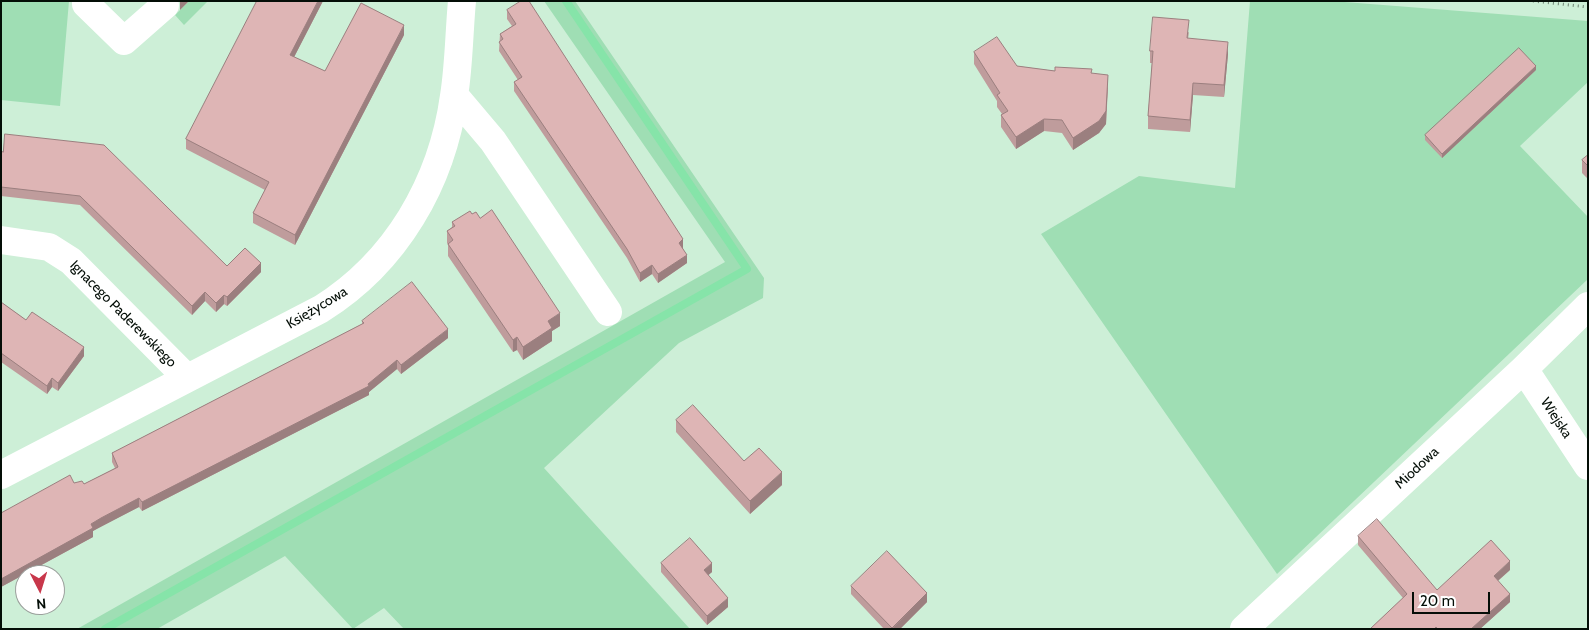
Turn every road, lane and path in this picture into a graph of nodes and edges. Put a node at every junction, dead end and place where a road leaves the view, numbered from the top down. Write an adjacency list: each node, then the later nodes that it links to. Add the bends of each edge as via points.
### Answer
1 (86, 1): 4 (street, via 124,41)
2 (462, 1): 6 (street, Księżycowa)
3 (1533, 1): 5 (path)
4 (165, 5)
5 (1588, 7)
6 (454, 96): 9 (street, via 493,141); 11 (street, Księżycowa, via 437,168 398,239 373,268 346,294 321,309)
7 (1, 240): 11 (street, Ignacego Paderewskiego, via 49,246 71,261)
8 (1588, 306): 10 (street, Miodowa)
9 (608, 312)
10 (1524, 369): 12 (street, Wiejska); 14 (street, Miodowa)
11 (186, 378): 13 (street, Księżycowa)
12 (1588, 466)
13 (1, 475)
14 (1244, 629)

